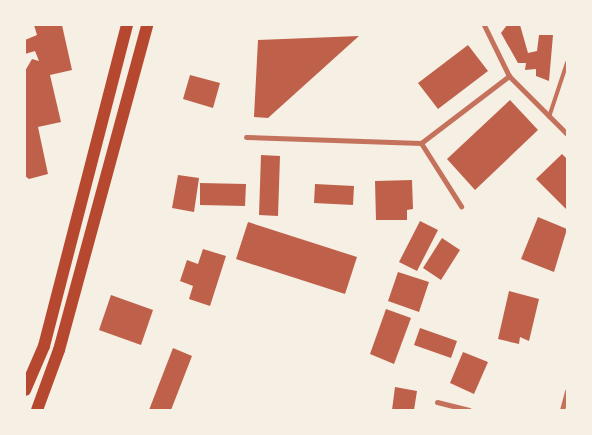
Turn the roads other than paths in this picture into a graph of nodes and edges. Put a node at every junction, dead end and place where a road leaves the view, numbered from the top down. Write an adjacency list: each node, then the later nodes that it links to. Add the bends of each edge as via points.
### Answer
1 (127, 25): 11 (main road, via 44,346)
2 (147, 25): 14 (main road, via 59,350)
3 (484, 25): 5 (street)
4 (567, 64): 6 (lane)
5 (509, 76): 6 (street); 9 (street)
6 (549, 119): 7 (street)
7 (567, 134)
8 (246, 137): 9 (street)
9 (421, 143): 10 (street)
10 (461, 206)
11 (25, 390)
12 (567, 391): 16 (street)
13 (438, 402): 15 (street)
14 (37, 410)
15 (469, 410)
16 (562, 410)

